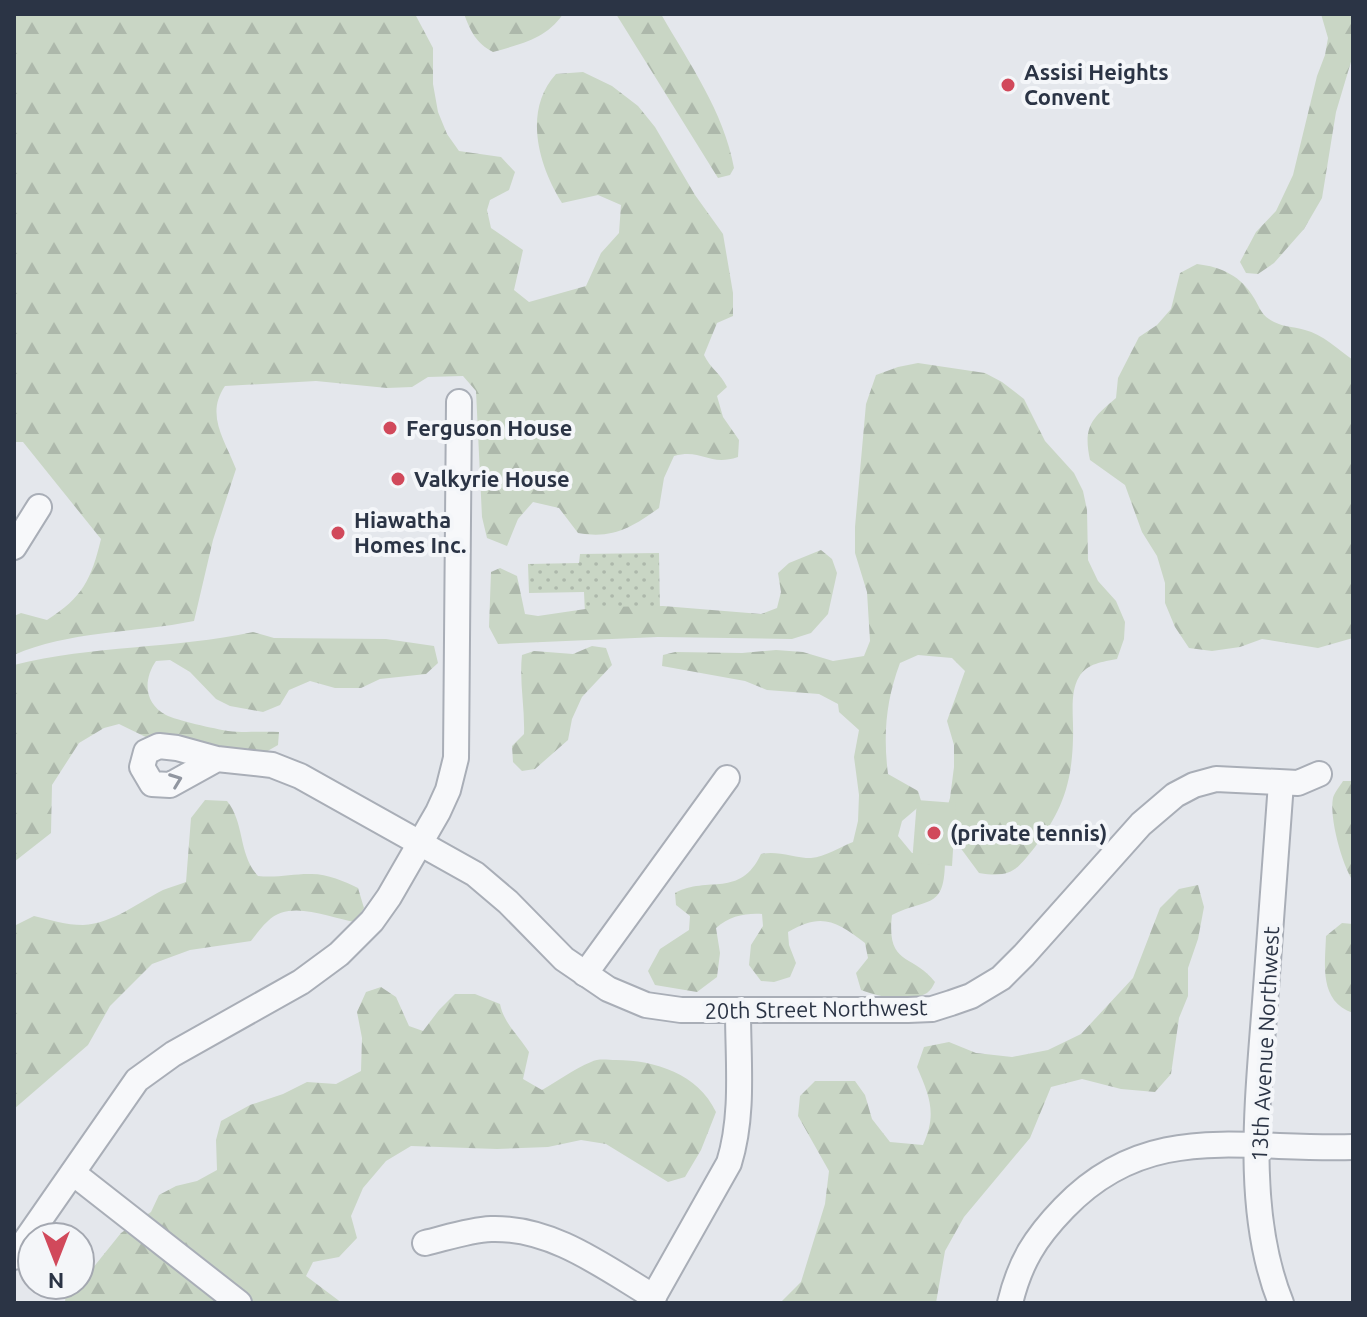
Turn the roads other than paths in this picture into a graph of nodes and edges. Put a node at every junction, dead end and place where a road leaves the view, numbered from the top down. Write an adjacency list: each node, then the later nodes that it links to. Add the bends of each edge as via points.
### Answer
1 (459, 402): 8 (street, via 456,758 448,790)
2 (39, 507): 3 (street)
3 (14, 547)
4 (217, 759): 8 (street, 20th Street Northwest, via 291,772)
5 (1319, 774): 7 (street, 20th Street Northwest)
6 (727, 778): 9 (street)
7 (1281, 783): 10 (street, 20th Street Northwest, via 1216,779 1175,795 1141,824 1015,965 971,996 932,1009); 11 (street, 13th Avenue Northwest)
8 (420, 843): 9 (street, 20th Street Northwest, via 484,881); 13 (street, via 389,897 348,946 301,982 146,1072 122,1098)
9 (585, 974): 10 (street, 20th Street Northwest, via 646,1005)
10 (738, 1011): 16 (street, via 734,1149)
11 (1258, 1147): 12 (street); 18 (street, via 1188,1145 1113,1169 1071,1200 1030,1248); 19 (street, 13th Avenue Northwest, via 1260,1227)
12 (1353, 1147)
13 (73, 1173): 15 (street); 17 (street)
14 (425, 1243): 16 (street, via 480,1230 526,1231 568,1246)
15 (14, 1257)
16 (652, 1300)
17 (239, 1303)
18 (1010, 1303)
19 (1281, 1303)

